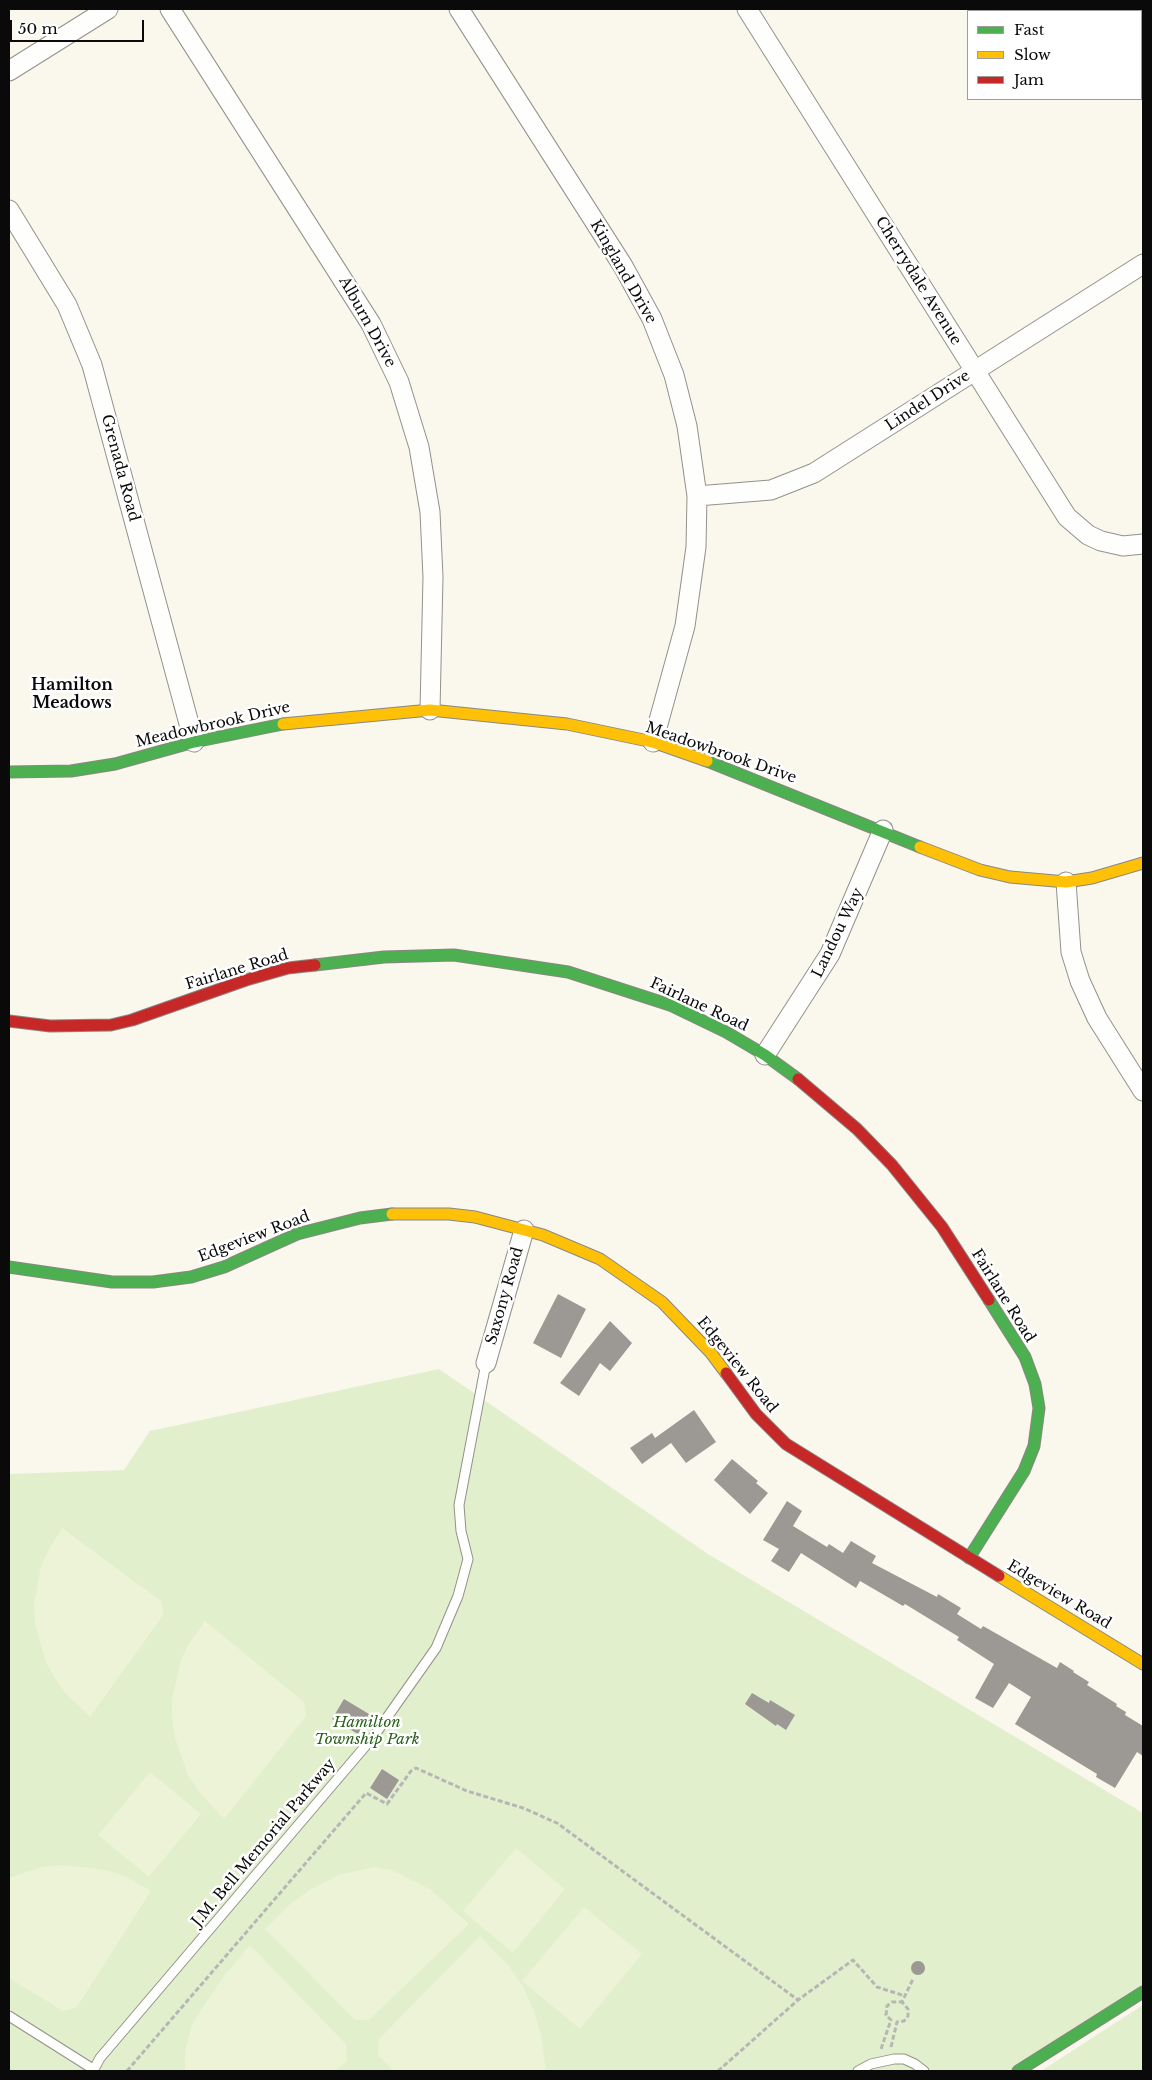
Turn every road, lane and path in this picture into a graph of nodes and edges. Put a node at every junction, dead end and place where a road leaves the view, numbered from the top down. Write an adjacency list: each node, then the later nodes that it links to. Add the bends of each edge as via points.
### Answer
1 (108, 9): 5 (street)
2 (170, 9): 11 (street, Alburn Drive, via 371,324 399,382 420,454 430,512 433,577)
3 (459, 9): 9 (street, Kingland Drive, via 623,266 652,319 674,375 687,426)
4 (747, 9): 8 (street, Cherrydale Avenue)
5 (9, 71)
6 (9, 210): 12 (street, Grenada Road, via 63,297 92,364)
7 (1143, 264): 8 (street, Lindel Drive)
8 (974, 372): 9 (street, Lindel Drive, via 814,473 771,490); 10 (street, Cherrydale Avenue, via 1067,517 1101,542 1123,546)
9 (697, 496): 13 (street, Kingland Drive, via 696,547 689,606)
10 (1143, 544)
11 (430, 710): 12 (street, Meadowbrook Drive, via 297,721); 13 (street, Meadowbrook Drive, via 567,724)
12 (194, 742): 14 (street, Meadowbrook Drive, via 115,764 80,770)
13 (654, 742): 15 (street, Meadowbrook Drive)
14 (9, 772)
15 (883, 830): 17 (street, Meadowbrook Drive, via 980,870 1024,880); 19 (street, Landou Way, via 830,954)
16 (1143, 863): 17 (street, Meadowbrook Drive)
17 (1066, 882): 20 (street, via 1071,952 1080,981 1097,1018)
18 (9, 1021): 19 (street, Fairlane Road, via 50,1026 111,1025 288,968 384,957 454,955 537,966 626,989 670,1005)
19 (765, 1055): 24 (street, Fairlane Road, via 821,1098 892,1165 942,1227 1015,1340 1030,1370 1038,1408 1034,1446 1024,1471)
20 (1143, 1091)
21 (524, 1230): 22 (street, Edgeview Road, via 500,1222 449,1214 396,1213 297,1234 224,1267 191,1277 153,1282 112,1282); 23 (street, Saxony Road); 24 (street, Edgeview Road, via 564,1242 600,1259 634,1281 687,1326 774,1434)
22 (9, 1266)
23 (486, 1363): 34 (lane, J.M. Bell Memorial Parkway, via 459,1505 468,1558 458,1596 436,1648 374,1736)
24 (969, 1558): 25 (street, Edgeview Road)
25 (1143, 1664)
26 (913, 1979): 28 (path)
27 (1143, 1992): 39 (street)
28 (905, 1996): 29 (path, via 877,1987 852,1960); 30 (path)
29 (798, 2000): 35 (path, via 557,1823 523,1808 467,1791 416,1768 387,1804 366,1793); 36 (path)
30 (902, 2002): 32 (path, via 892,2002 887,2006 886,2015); 33 (path, via 908,2009 908,2016)
31 (9, 2016): 34 (lane)
32 (891, 2020): 33 (path); 33 (path, via 880,2052 889,2054)
33 (897, 2022)
34 (93, 2070)
35 (127, 2071)
36 (718, 2071)
37 (858, 2071): 38 (lane, via 871,2064 894,2059 904,2059)
38 (924, 2071)
39 (1018, 2071)

